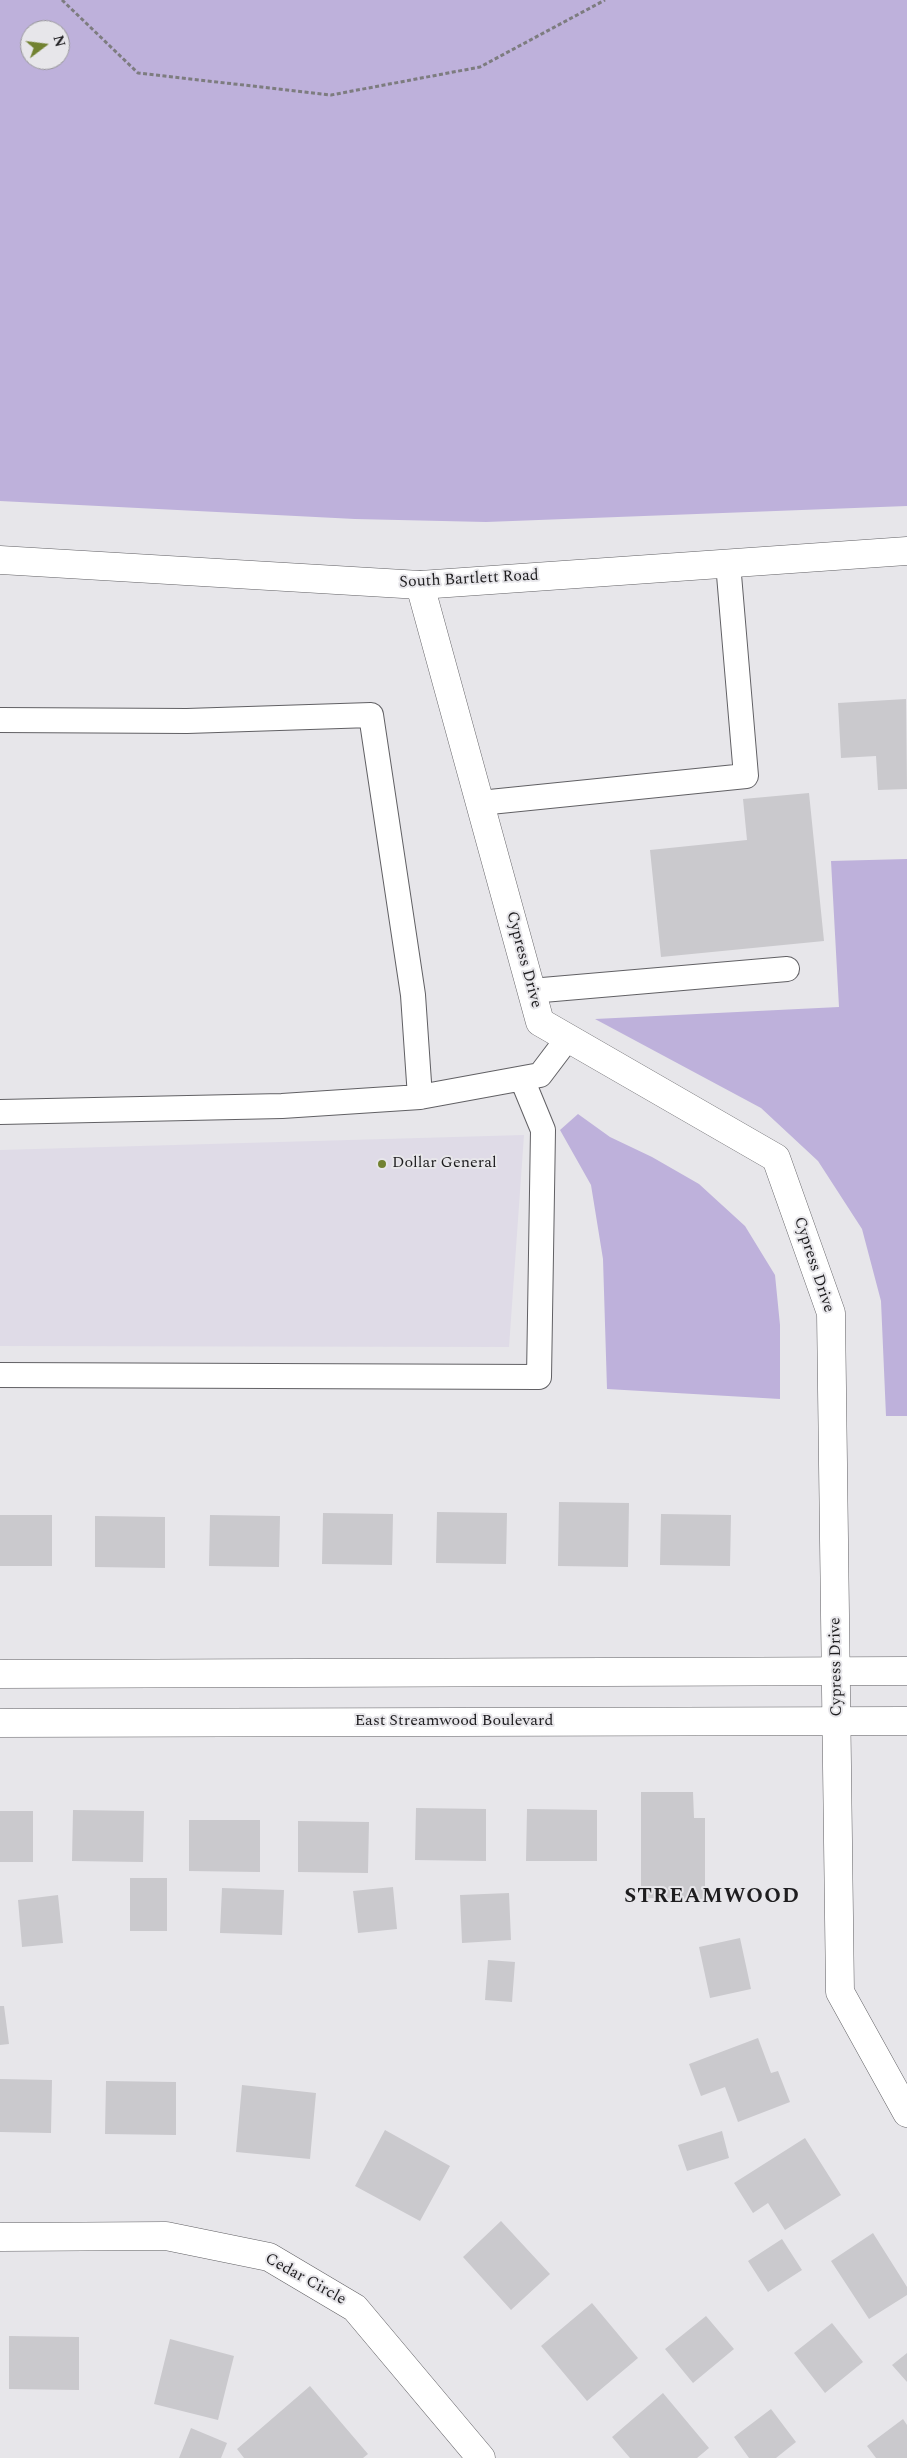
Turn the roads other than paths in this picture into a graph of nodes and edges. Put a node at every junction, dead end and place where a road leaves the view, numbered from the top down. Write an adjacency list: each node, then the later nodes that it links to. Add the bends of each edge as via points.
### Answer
1 (907, 551): 3 (street, South Bartlett Road)
2 (0, 560): 4 (street, South Bartlett Road)
3 (728, 563): 4 (street, South Bartlett Road); 6 (lane, via 746,776)
4 (420, 585): 6 (street, Cypress Drive)
5 (0, 720): 11 (lane, via 187,721 371,715 413,995)
6 (480, 803): 8 (street, Cypress Drive)
7 (787, 969): 8 (lane)
8 (531, 991): 9 (street, Cypress Drive, via 540,1022)
9 (568, 1038): 10 (lane, via 540,1075); 15 (street, Cypress Drive, via 776,1158 831,1313)
10 (522, 1080): 11 (lane); 13 (lane, via 543,1130 539,1377)
11 (420, 1097): 12 (lane, via 282,1106)
12 (0, 1112)
13 (0, 1375)
14 (907, 1671): 15 (street)
15 (837, 1672): 16 (street); 17 (street, Cypress Drive)
16 (0, 1674)
17 (837, 1721): 18 (street, East Streamwood Boulevard); 19 (street, East Streamwood Boulevard); 20 (street, Cypress Drive, via 840,1992)
18 (907, 1721)
19 (0, 1723)
20 (907, 2113)
21 (0, 2237): 22 (street, Cedar Circle, via 166,2236 269,2257 355,2308)
22 (481, 2458)

